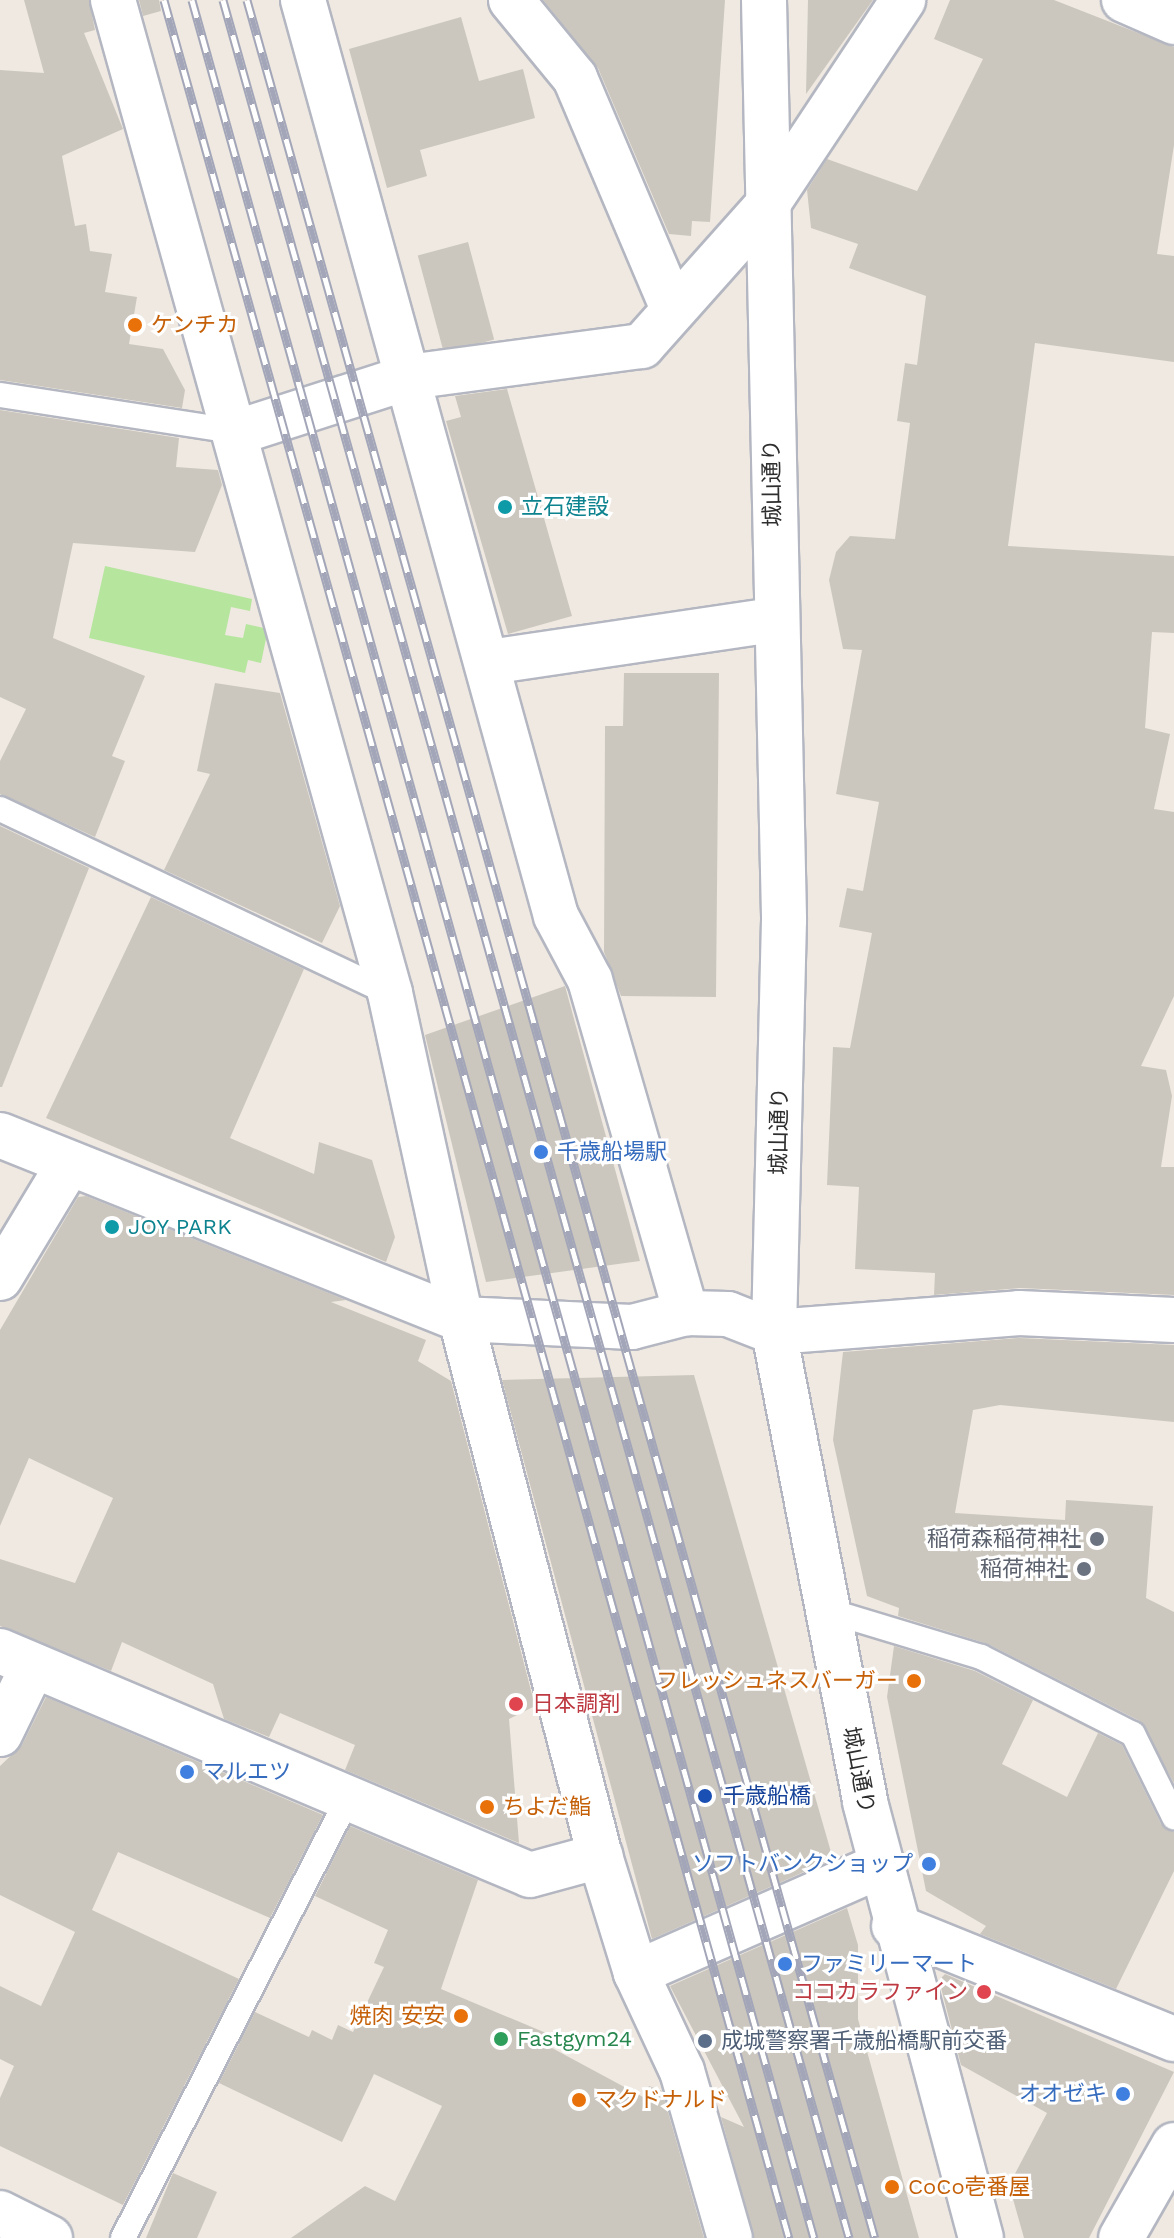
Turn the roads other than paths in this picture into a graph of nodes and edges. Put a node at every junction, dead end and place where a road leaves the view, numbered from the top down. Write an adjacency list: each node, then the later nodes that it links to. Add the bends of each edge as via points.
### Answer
1 (113, 0): 12 (street)
2 (303, 0): 10 (street)
3 (511, 0): 9 (street, via 575,78)
4 (764, 0): 8 (street, 城山通り)
5 (903, 0): 8 (street)
6 (1124, 0): 7 (street)
7 (1174, 22)
8 (765, 208): 9 (street); 13 (street, 城山通り)
9 (672, 306): 10 (street, via 642,346)
10 (409, 377): 12 (street); 14 (street)
11 (0, 395): 12 (lane)
12 (238, 432): 16 (street)
13 (775, 620): 14 (street); 23 (street, 城山通り, via 784,920)
14 (489, 662): 20 (street, via 556,916 590,980)
15 (0, 809): 16 (lane)
16 (390, 993): 21 (street)
17 (0, 1135): 18 (street)
18 (67, 1167): 19 (street); 21 (street)
19 (0, 1278)
20 (686, 1313): 21 (street, via 632,1327); 23 (street, via 728,1314)
21 (461, 1319): 29 (street)
22 (1174, 1320): 23 (street, via 1019,1313)
23 (774, 1332): 24 (street, 城山通り)
24 (829, 1611): 28 (lane, via 981,1657 1133,1734); 30 (street, 城山通り)
25 (16, 1659): 26 (street); 27 (street)
26 (0, 1734)
27 (347, 1800): 29 (street, via 530,1875); 37 (lane)
28 (1174, 1817)
29 (600, 1856): 32 (street)
30 (880, 1866): 31 (street, 城山通り); 32 (street)
31 (894, 1926): 33 (street); 39 (street, 城山通り)
32 (636, 1973): 38 (street, via 682,2071)
33 (1174, 2039)
34 (1174, 2145): 40 (street)
35 (0, 2213): 36 (street)
36 (50, 2238)
37 (123, 2238)
38 (730, 2238)
39 (981, 2238)
40 (1121, 2238)

